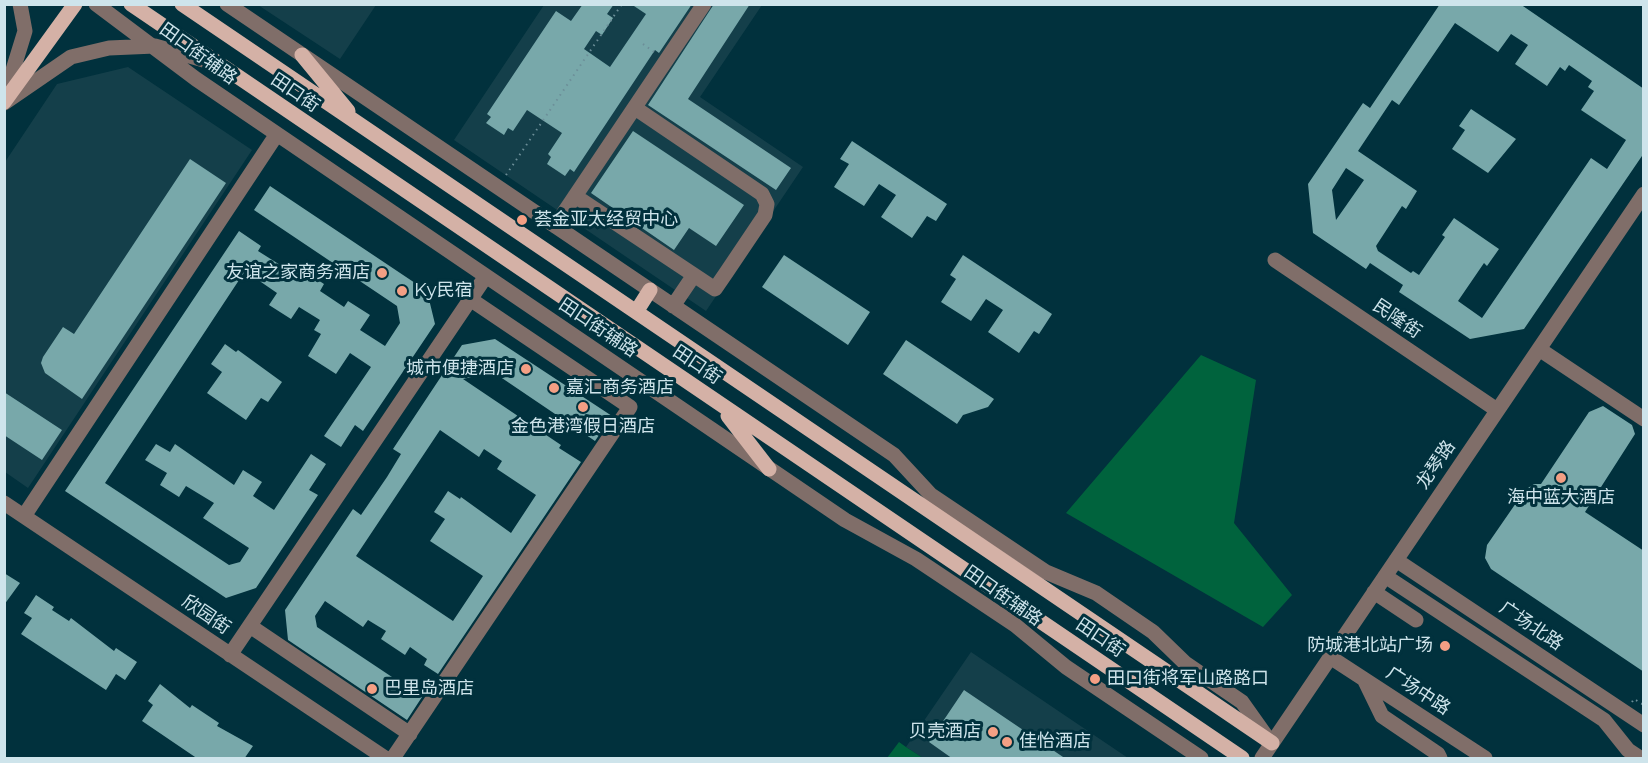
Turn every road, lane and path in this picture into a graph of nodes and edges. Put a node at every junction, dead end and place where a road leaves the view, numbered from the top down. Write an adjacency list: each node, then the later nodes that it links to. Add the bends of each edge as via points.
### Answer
1 (20, 4): 12 (street, via 25,31)
2 (75, 4): 12 (main road)
3 (96, 4): 9 (street, 田口街辅路)
4 (131, 4): 11 (main road, 田口街)
5 (182, 4): 14 (main road, 田口街)
6 (227, 4): 10 (street)
7 (622, 4): 16 (path)
8 (704, 4): 13 (street)
9 (154, 46): 11 (street); 12 (street, via 109,48 71,57); 15 (street, 田口街辅路)
10 (302, 55): 14 (main road); 16 (street)
11 (218, 64): 28 (main road, 田口街)
12 (4, 101)
13 (635, 108): 18 (street); 22 (street, via 762,194 767,204 765,215 715,290)
14 (359, 125): 26 (main road, 田口街)
15 (277, 134): 21 (street, 田口街辅路); 33 (street)
16 (498, 188): 19 (street)
17 (1644, 194): 27 (street, 龙琴路)
18 (572, 202): 19 (street); 22 (street)
19 (555, 226): 23 (street)
20 (1275, 260): 29 (street, 民隆街)
21 (486, 276): 24 (street); 31 (street, 田口街辅路)
22 (693, 276): 25 (street)
23 (650, 290): 25 (street); 26 (main road)
24 (470, 299): 38 (street); 45 (street, via 630,407)
25 (673, 306): 46 (street, via 894,455 931,495 1047,572 1096,593 1153,632 1185,663 1242,702)
26 (636, 312): 46 (main road, 田口街)
27 (1539, 349): 29 (street, 龙琴路); 30 (street)
28 (719, 404): 31 (main road); 50 (main road, 田口街)
29 (1497, 410): 34 (street, 龙琴路)
30 (1644, 419)
31 (769, 469): 49 (street, 田口街辅路, via 1015,625 1066,667)
32 (4, 503): 33 (street, 欣园街)
33 (24, 516): 39 (street, 欣园街)
34 (1396, 560): 35 (street, 龙琴路); 44 (street, 广场北路)
35 (1385, 576): 36 (street, 龙琴路); 54 (street, via 1604,720)
36 (1374, 592): 37 (street); 40 (street, 龙琴路)
37 (1416, 620)
38 (250, 626): 39 (street); 45 (street)
39 (230, 655): 47 (street, 欣园街)
40 (1330, 657): 41 (street, 广场中路); 46 (street, 龙琴路)
41 (1364, 679): 52 (street, via 1382,716); 53 (street, 广场中路)
42 (1634, 699): 43 (path)
43 (1644, 705)
44 (1644, 725)
45 (410, 734): 48 (street)
46 (1272, 743): 51 (street, 龙琴路)
47 (385, 759)
48 (393, 759)
49 (1201, 759)
50 (1242, 759)
51 (1262, 759)
52 (1440, 759)
53 (1485, 759)
54 (1640, 759)

